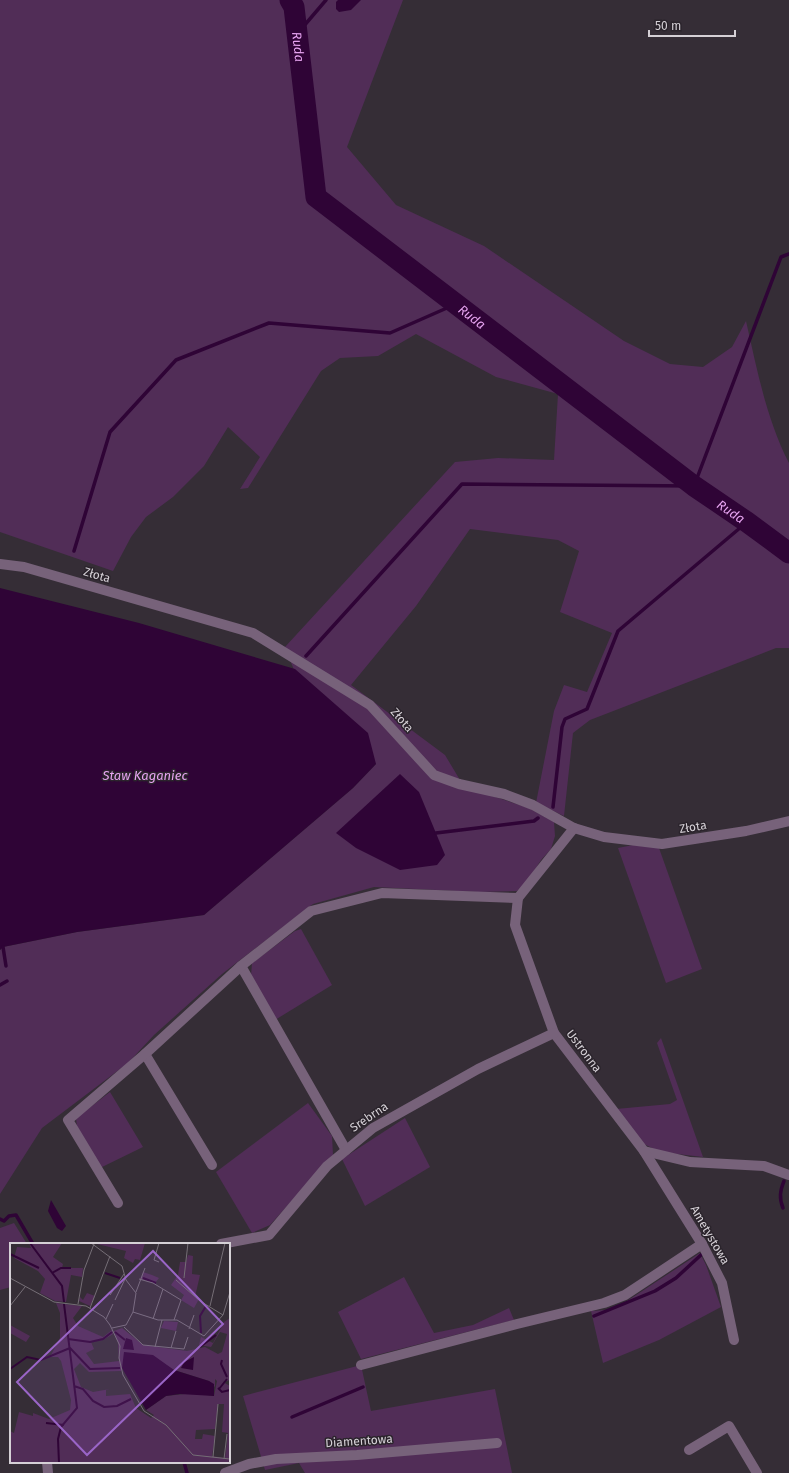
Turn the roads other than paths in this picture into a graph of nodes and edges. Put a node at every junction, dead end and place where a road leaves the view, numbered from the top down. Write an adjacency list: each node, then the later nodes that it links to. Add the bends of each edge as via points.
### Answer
1 (0, 564): 3 (street, Złota, via 24,567 253,633 370,705 434,775 459,784 504,794 533,805)
2 (789, 821): 3 (street, Złota, via 746,832 662,844 604,837)
3 (574, 828): 4 (street)
4 (518, 898): 5 (street, via 382,893 311,911); 6 (street, Ustronna, via 515,925)
5 (241, 966): 7 (street); 8 (street)
6 (554, 1033): 8 (street, Srebrna, via 478,1069 373,1128); 9 (street, Ustronna)
7 (144, 1054): 10 (street); 12 (street, via 68,1120)
8 (346, 1150): 13 (street, Srebrna, via 327,1166 269,1235)
9 (644, 1152): 11 (street, via 690,1162 764,1166); 14 (street, Ametystowa)
10 (212, 1165)
11 (789, 1175)
12 (118, 1203)
13 (226, 1243)
14 (702, 1244): 15 (street, Ametystowa, via 722,1283); 16 (street, via 625,1295 604,1303)
15 (734, 1340)
16 (361, 1365)
17 (497, 1443): 21 (street, Diamentowa, via 276,1460 249,1464)
18 (689, 1450): 22 (street, via 730,1426)
19 (47, 1463): 20 (street)
20 (48, 1473)
21 (225, 1473)
22 (757, 1473)

